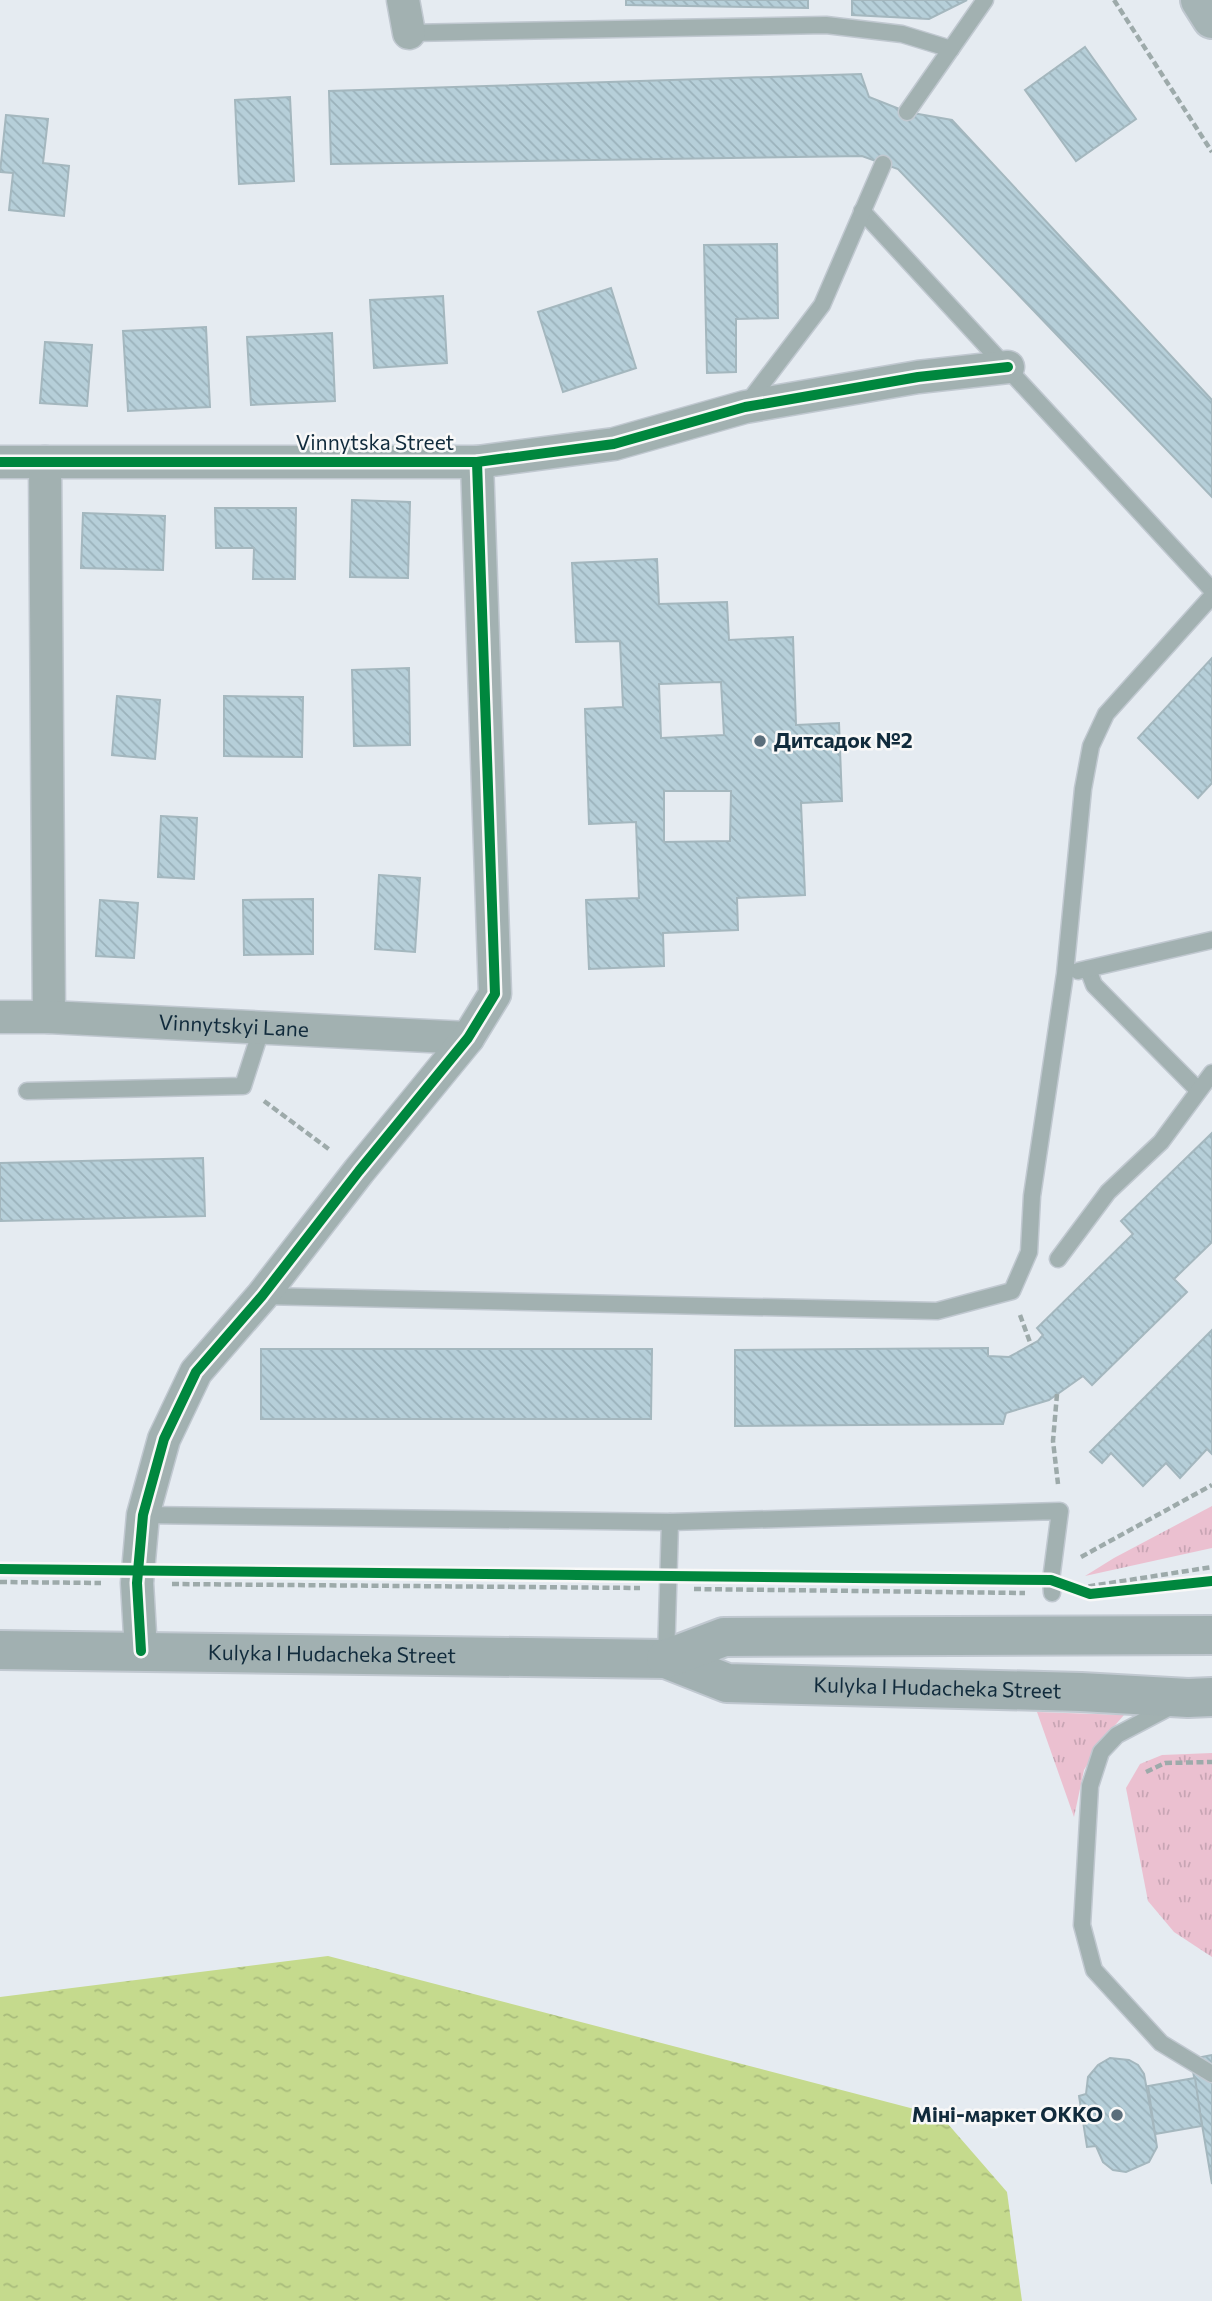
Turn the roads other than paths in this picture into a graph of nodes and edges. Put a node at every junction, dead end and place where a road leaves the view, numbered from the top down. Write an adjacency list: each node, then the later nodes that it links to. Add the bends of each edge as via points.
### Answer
1 (403, 0): 5 (street)
2 (985, 0): 6 (lane)
3 (1200, 0): 4 (main road)
4 (1212, 19)
5 (409, 33): 6 (lane, via 826,25 902,34)
6 (951, 49): 7 (lane)
7 (907, 113)
8 (883, 164): 9 (lane)
9 (862, 211): 10 (lane); 11 (lane, via 822,305)
10 (1008, 367): 11 (street, Vinnytska Street, via 918,377); 15 (lane)
11 (744, 407): 14 (street, Vinnytska Street, via 614,444)
12 (0, 462): 13 (street, Vinnytska Street)
13 (46, 462): 14 (street, Vinnytska Street); 21 (street)
14 (477, 462): 23 (street, via 495,994)
15 (1212, 590)
16 (1212, 596): 19 (lane, via 1106,714 1091,746)
17 (1212, 940): 18 (lane)
18 (1088, 969): 19 (lane); 25 (lane, via 1094,985)
19 (1065, 974): 28 (lane, via 1032,1196 1029,1252 1012,1291 937,1311)
20 (0, 1017): 21 (street, Vinnytskyi Lane)
21 (49, 1017): 22 (street, Vinnytskyi Lane)
22 (262, 1027): 23 (street, Vinnytskyi Lane); 26 (lane, via 243,1086)
23 (468, 1038): 28 (street)
24 (1212, 1073): 25 (lane)
25 (1198, 1090): 27 (lane, via 1161,1142 1108,1192)
26 (27, 1091)
27 (1058, 1259)
28 (262, 1296): 29 (street, via 196,1372 164,1439)
29 (143, 1514): 30 (lane); 34 (street, via 137,1583)
30 (670, 1522): 31 (lane, via 1060,1511); 35 (lane)
31 (1054, 1585)
32 (1212, 1635): 35 (main road, Kulyka I Hudacheka Street, via 724,1637)
33 (0, 1650): 34 (main road, Kulyka I Hudacheka Street)
34 (141, 1651): 35 (main road, Kulyka I Hudacheka Street)
35 (666, 1659): 36 (main road, Kulyka I Hudacheka Street, via 727,1683)
36 (1200, 1698): 37 (lane, via 1117,1735 1101,1752 1090,1786 1082,1925 1094,1970 1161,2043)
37 (1212, 2074)

